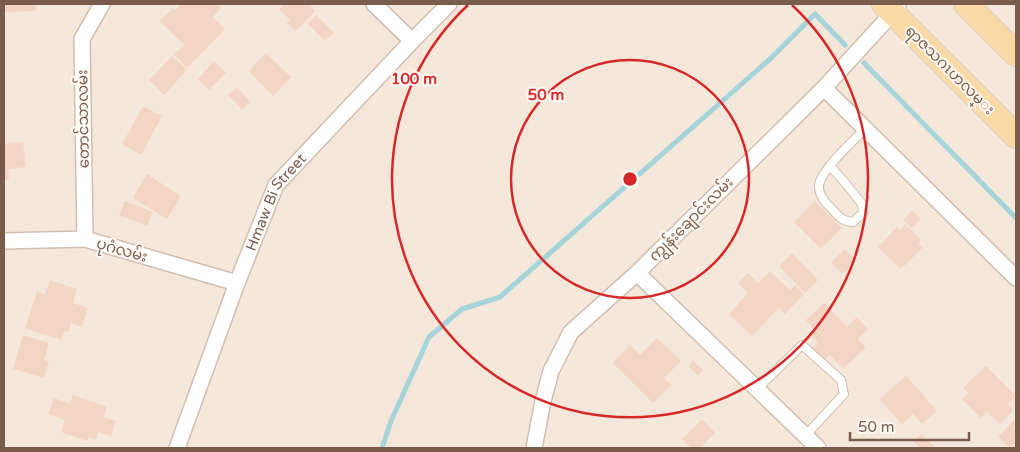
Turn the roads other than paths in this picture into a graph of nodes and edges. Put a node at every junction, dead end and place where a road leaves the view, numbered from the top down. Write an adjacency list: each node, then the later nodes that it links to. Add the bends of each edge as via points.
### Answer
1 (102, 4): 12 (street, တောင်သာလမ်း, via 82,39)
2 (374, 4): 6 (street)
3 (449, 4): 6 (street, Hmaw Bi Street)
4 (966, 4): 7 (main road)
5 (892, 7): 8 (street, ကျွန်းချောင်းလမ်း); 10 (main road, ရာဇသဂၤဟလမ္း)
6 (412, 41): 16 (street, Hmaw Bi Street, via 276,185)
7 (1016, 54)
8 (824, 88): 9 (street); 14 (street, ကျွန်းချောင်းလမ်း)
9 (865, 129): 11 (lane); 15 (street)
10 (1016, 136)
11 (830, 166): 11 (lane, via 819,187 823,200 843,221 853,222 862,213 862,204)
12 (86, 239): 13 (street, ပုဂံလမ်း); 16 (street, ပုဂံလမ်း)
13 (4, 241)
14 (637, 273): 17 (street); 20 (street, ကျွန်းချောင်းလမ်း, via 571,332 551,371)
15 (1016, 278)
16 (237, 284): 19 (street, Hmaw Bi Street)
17 (757, 389): 18 (street); 18 (lane, via 802,345 841,380 844,394)
18 (805, 436): 21 (street)
19 (177, 448)
20 (534, 448)
21 (818, 448)

